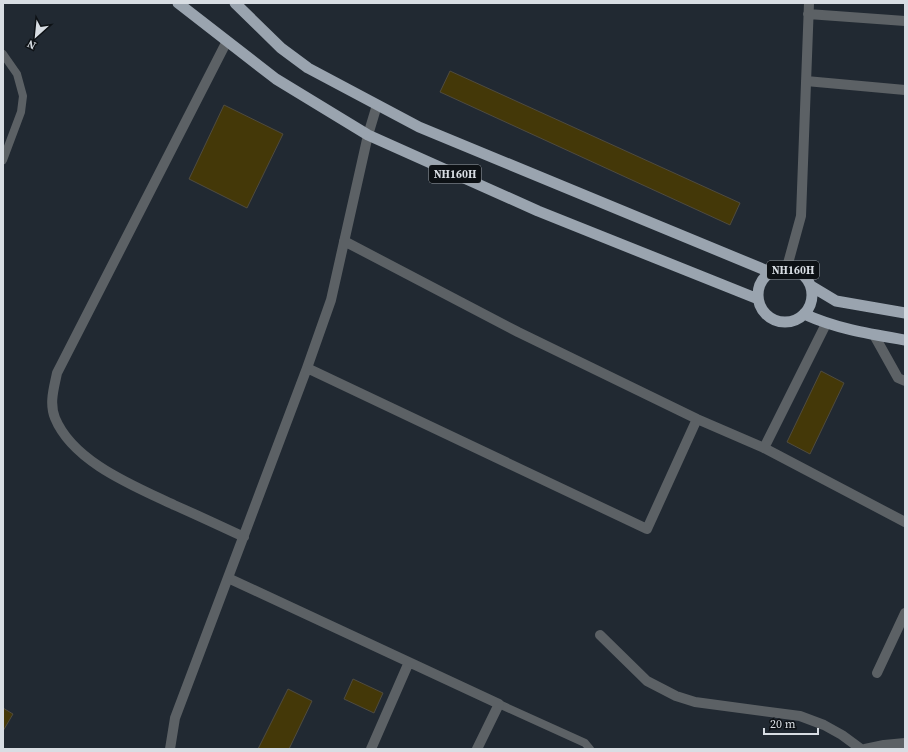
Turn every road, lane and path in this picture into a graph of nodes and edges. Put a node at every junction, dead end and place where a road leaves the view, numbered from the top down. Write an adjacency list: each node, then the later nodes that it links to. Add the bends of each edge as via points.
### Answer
1 (178, 3): 6 (highway, NH160H)
2 (235, 3): 10 (highway, NH160H, via 295,59)
3 (809, 3): 4 (street)
4 (808, 14): 5 (street); 8 (street)
5 (905, 21)
6 (227, 41): 11 (highway, NH160H, via 276,79); 28 (street, via 57,373 52,397 55,417 66,438 89,459 116,476)
7 (3, 54): 12 (lane, via 17,74 23,96 21,112)
8 (806, 81): 9 (street); 14 (street, via 801,216)
9 (905, 90)
10 (378, 105): 11 (street); 15 (highway, NH160H, via 419,127)
11 (368, 135): 13 (street); 17 (highway, NH160H, via 538,211)
12 (3, 160)
13 (344, 241): 23 (street, via 331,300); 25 (street, via 518,332)
14 (787, 267): 15 (highway, NH160H); 16 (highway, NH160H, via 802,273)
15 (770, 272): 17 (highway, NH160H, via 760,284)
16 (811, 286): 18 (highway, NH160H, via 836,301); 19 (highway, NH160H, via 812,302)
17 (758, 299): 19 (highway, via 764,312 777,320 791,321)
18 (905, 313)
19 (804, 314): 20 (highway)
20 (826, 324): 21 (highway); 26 (street)
21 (874, 335): 22 (highway); 24 (street, via 898,378)
22 (905, 340)
23 (307, 368): 25 (street, via 647,529); 28 (street)
24 (905, 381)
25 (697, 419): 26 (street)
26 (764, 448): 27 (street)
27 (905, 522)
28 (244, 537): 29 (street)
29 (228, 578): 32 (street); 36 (street, via 175,718)
30 (905, 613): 33 (street)
31 (600, 635): 40 (street, via 647,681 676,696 695,702 800,716 824,725)
32 (409, 662): 34 (street); 37 (street)
33 (877, 674)
34 (499, 704): 38 (street); 39 (lane, via 585,743)
35 (905, 743): 41 (street)
36 (170, 749)
37 (371, 749)
38 (477, 749)
39 (590, 749)
40 (861, 749)
41 (865, 749)

